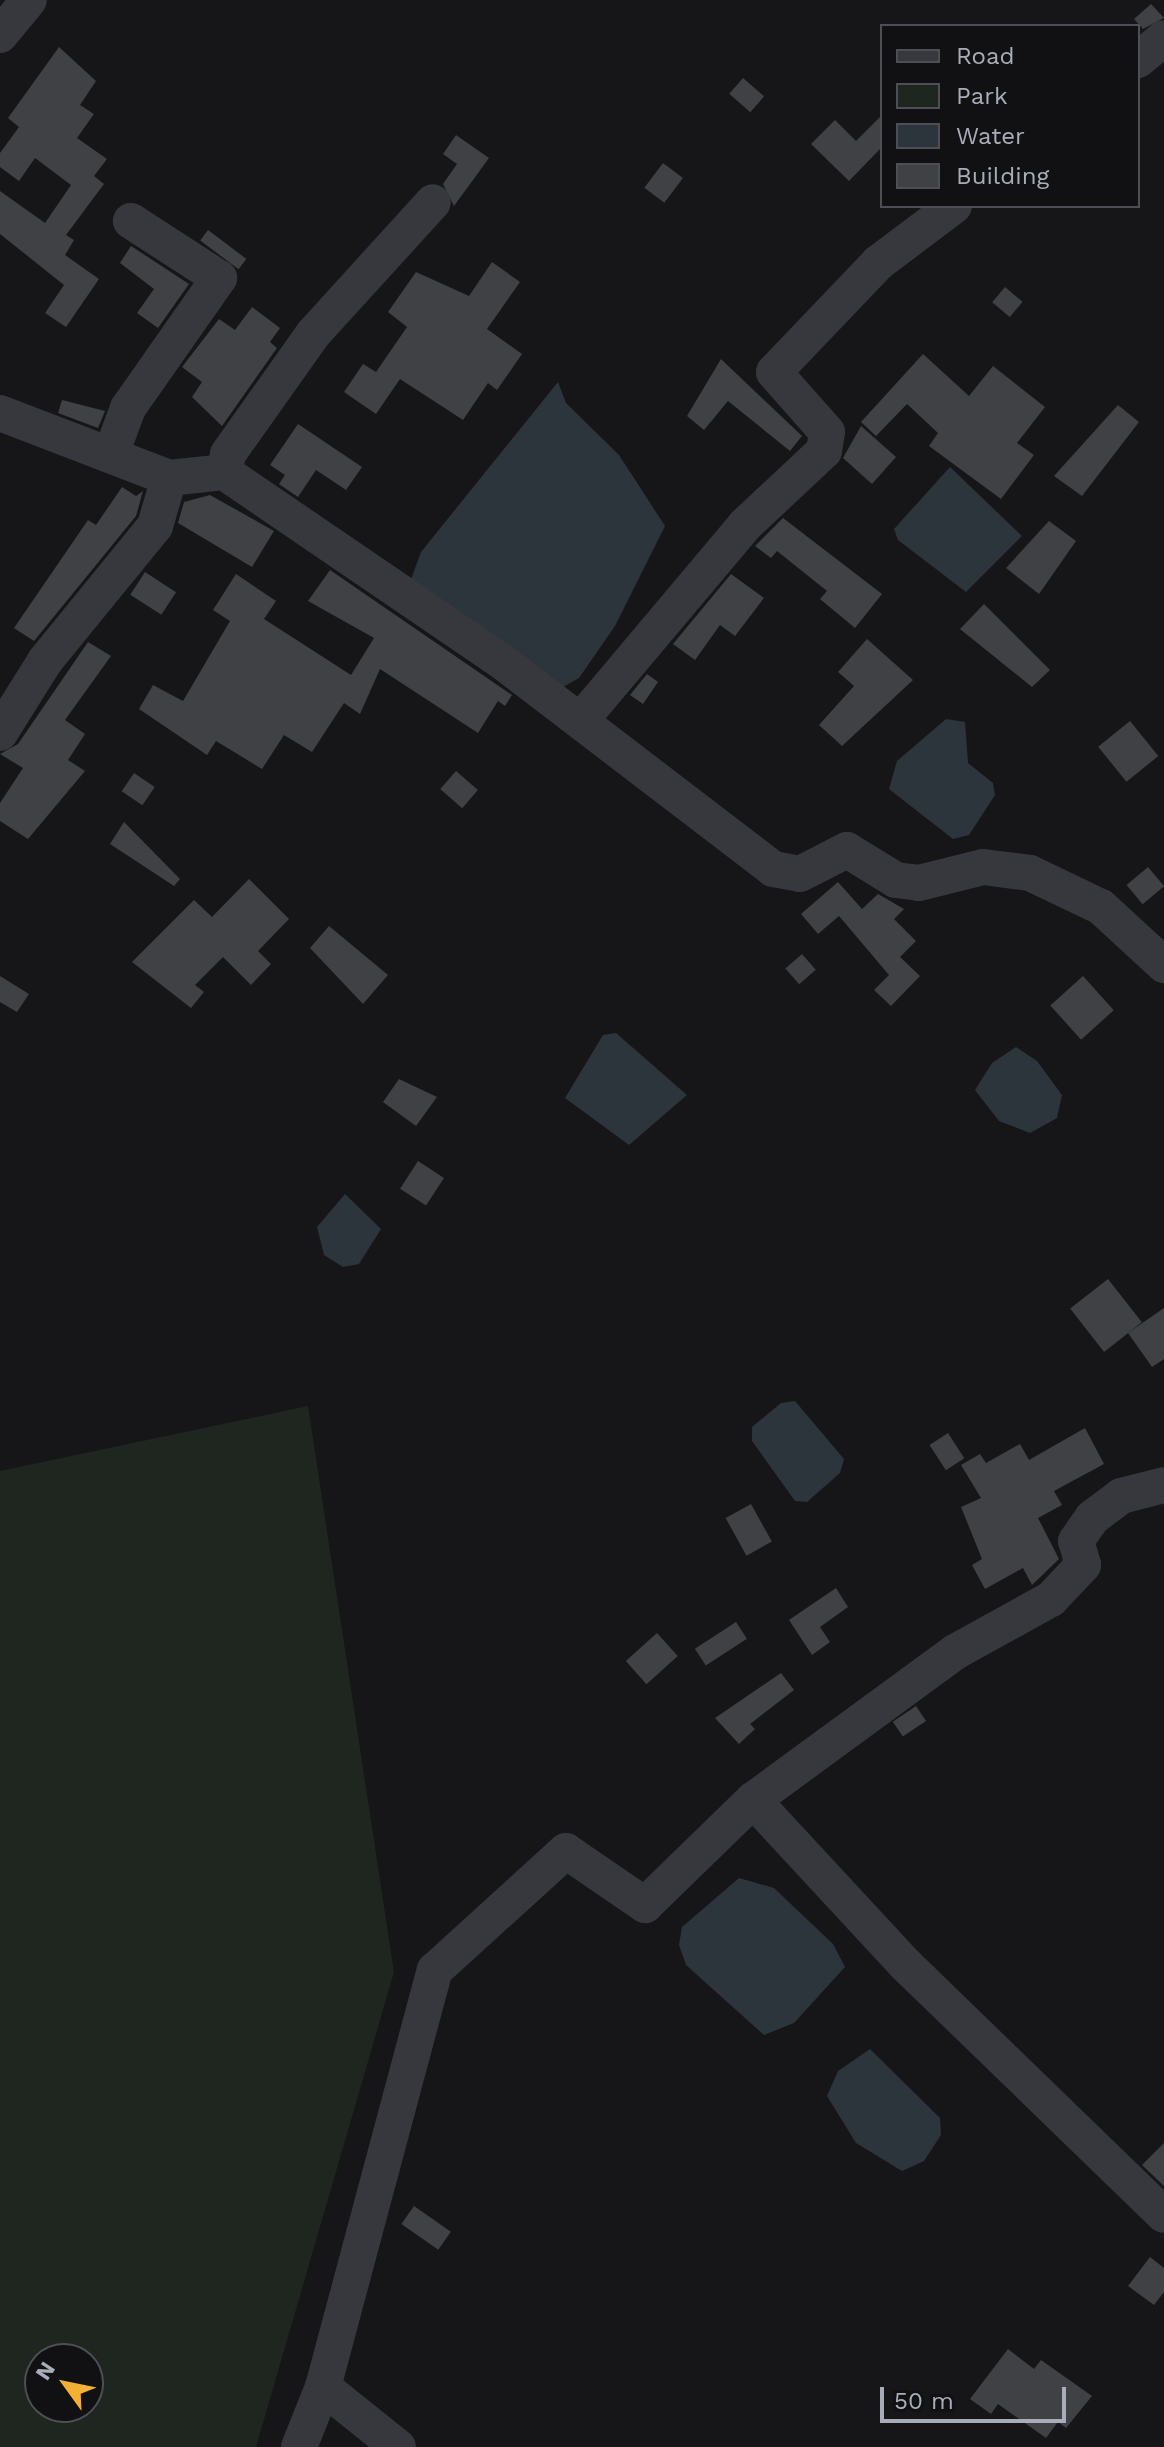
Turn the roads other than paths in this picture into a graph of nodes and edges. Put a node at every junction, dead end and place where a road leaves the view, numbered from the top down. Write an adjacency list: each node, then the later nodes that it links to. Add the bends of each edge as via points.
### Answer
1 (29, 0): 2 (street)
2 (0, 35)
3 (1164, 38): 4 (street)
4 (1140, 58)
5 (433, 202): 10 (street, via 313,334 228,454)
6 (951, 208): 12 (street, via 878,263 774,372 827,432 824,451 745,525)
7 (131, 221): 9 (street, via 219,278 128,408)
8 (0, 413): 9 (street)
9 (111, 454): 11 (street)
10 (224, 472): 11 (street); 12 (street)
11 (169, 478): 13 (street, via 155,526 45,661)
12 (581, 720): 14 (street, via 773,869 800,874 847,850 896,880 919,883 983,867 1030,873 1101,907)
13 (0, 733)
14 (1164, 965)
15 (1164, 1485): 16 (street, via 1121,1496 1092,1518 1076,1541 1083,1565 1051,1599 955,1652)
16 (753, 1800): 17 (street, via 906,1965); 18 (street, via 645,1905 566,1851 435,1970)
17 (1164, 2215)
18 (323, 2387): 19 (street); 20 (street)
19 (299, 2447)
20 (398, 2447)

